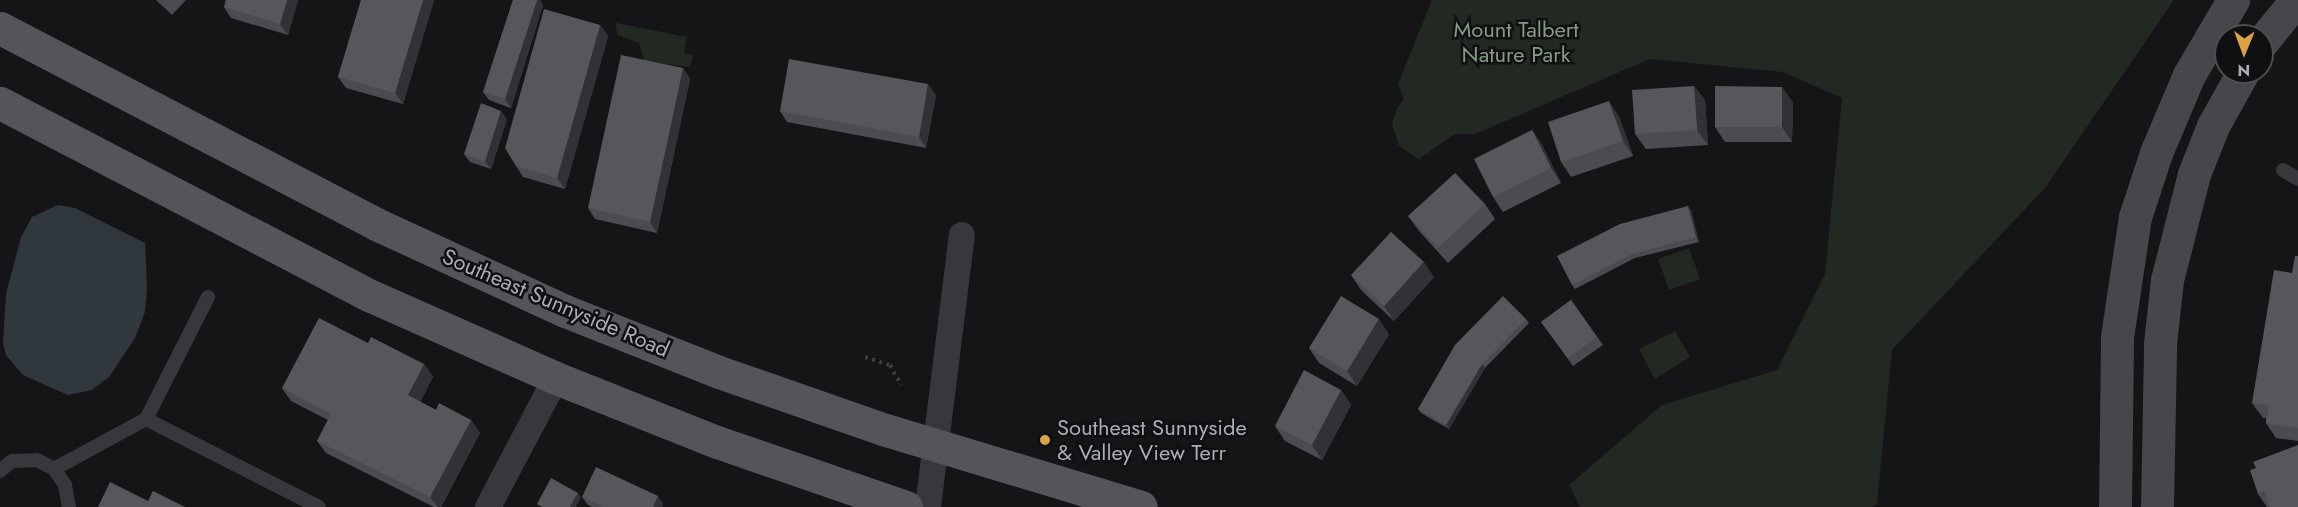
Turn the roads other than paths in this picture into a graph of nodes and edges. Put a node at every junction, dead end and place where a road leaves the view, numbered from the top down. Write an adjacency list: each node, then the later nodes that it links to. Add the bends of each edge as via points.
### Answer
1 (2233, 0): 22 (main road, via 2189,75 2135,217 2117,337)
2 (2296, 0): 3 (main road)
3 (2274, 27)
4 (0, 28): 13 (main road, Southeast Sunnyside Road, via 376,224 564,310 719,372)
5 (2236, 84): 23 (main road, via 2213,126 2194,174 2166,280 2160,344)
6 (0, 103): 11 (main road, via 371,296)
7 (2283, 170): 8 (lane)
8 (2298, 179)
9 (962, 235): 13 (street)
10 (208, 297): 12 (lane)
11 (556, 378): 18 (street); 19 (main road, via 730,447)
12 (146, 419): 14 (lane); 17 (lane)
13 (936, 446): 20 (street); 21 (main road, Southeast Sunnyside Road)
14 (54, 469): 15 (lane, via 37,460 12,461); 16 (lane, via 65,485)
15 (0, 471)
16 (69, 507)
17 (319, 507)
18 (488, 507)
19 (906, 507)
20 (928, 507)
21 (1141, 507)
22 (2115, 507)
23 (2157, 507)

